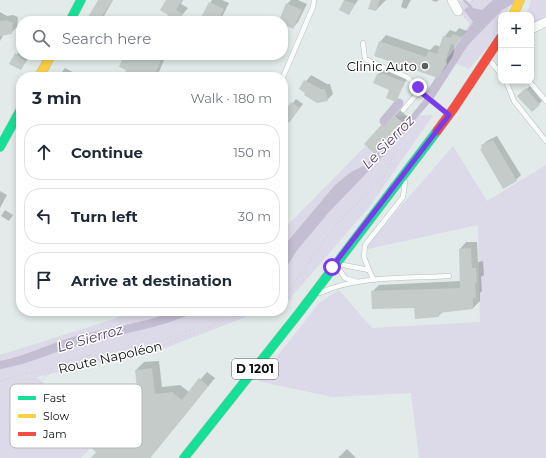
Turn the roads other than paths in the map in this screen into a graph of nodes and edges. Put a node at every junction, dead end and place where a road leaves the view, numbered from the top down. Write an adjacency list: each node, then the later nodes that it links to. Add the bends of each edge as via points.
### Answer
1 (81, 0): 8 (main road)
2 (314, 0): 18 (lane, via 313,8)
3 (452, 0): 5 (street)
4 (522, 1): 6 (main road); 7 (main road)
5 (458, 10)
6 (516, 12)
7 (521, 12)
8 (73, 16)
9 (544, 23): 10 (street)
10 (534, 28)
11 (363, 43): 21 (lane, via 365,59 407,77)
12 (498, 43): 24 (main road, D 1201)
13 (498, 54): 15 (main road, D 1201)
14 (48, 60): 17 (main road)
15 (492, 63): 16 (lane); 24 (main road, D 1201)
16 (498, 70)
17 (42, 72)
18 (285, 72)
19 (507, 84): 26 (lane, via 514,101)
20 (532, 84): 22 (lane)
21 (423, 94): 23 (lane, via 416,95); 24 (lane)
22 (546, 101)
23 (403, 110)
24 (452, 116): 28 (main road, D 1201); 29 (main road, D 1201)
25 (16, 118): 27 (main road)
26 (546, 141)
27 (0, 147)
28 (405, 182): 29 (main road, D 1201); 30 (lane, via 403,197 366,245 364,258)
29 (339, 266): 30 (lane); 33 (lane, via 345,278); 34 (main road, D 1201); 35 (main road, D 1201)
30 (369, 270): 32 (lane)
31 (449, 276): 32 (lane)
32 (374, 280): 33 (lane)
33 (359, 283): 34 (lane, via 336,286)
34 (318, 294): 35 (main road, D 1201)
35 (299, 313): 36 (main road, D 1201)
36 (184, 458)

